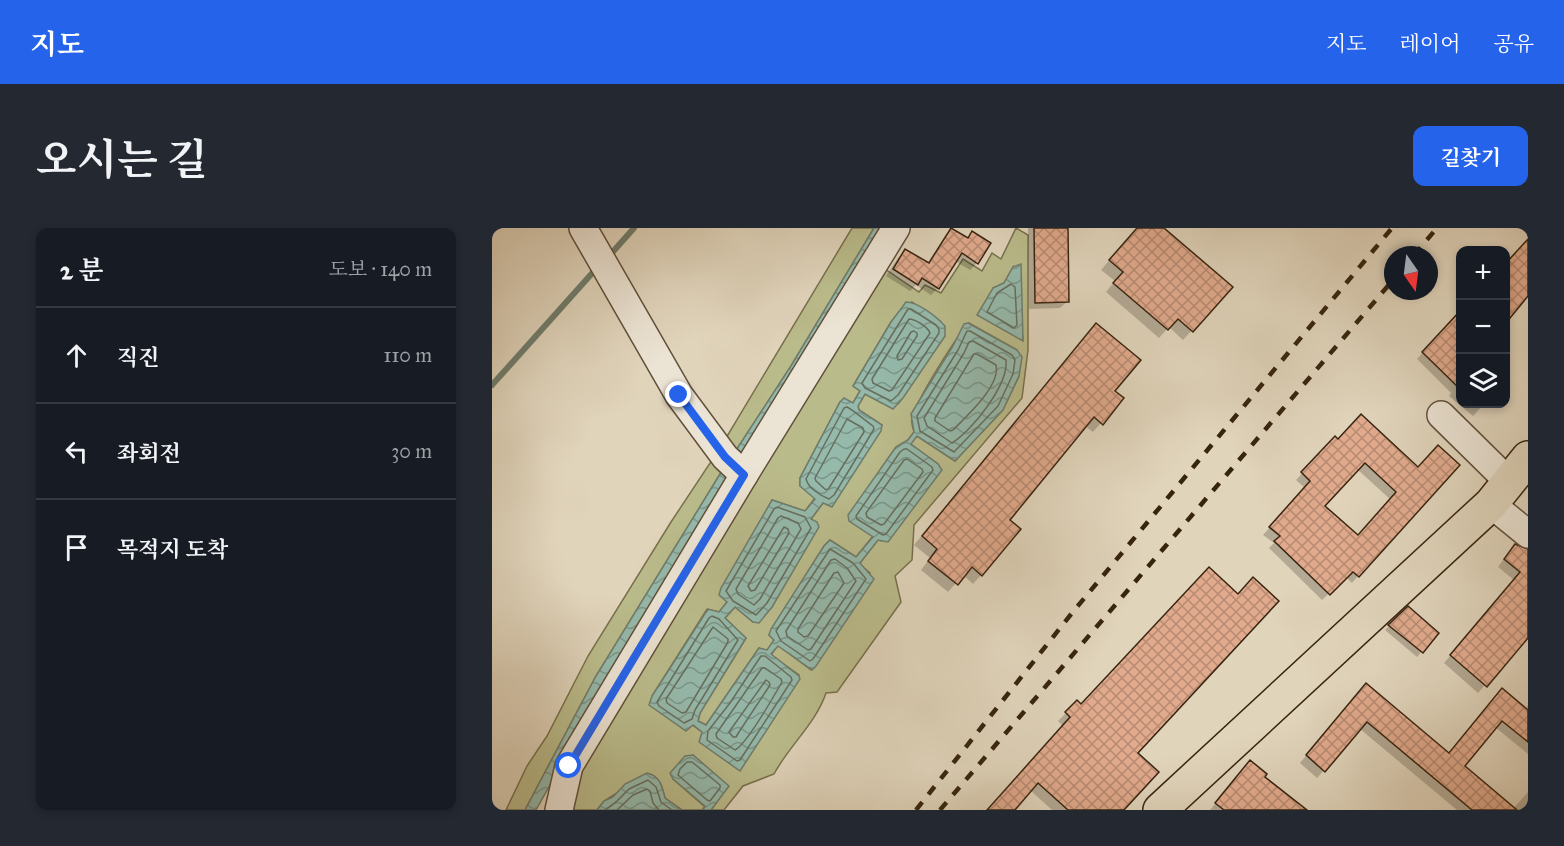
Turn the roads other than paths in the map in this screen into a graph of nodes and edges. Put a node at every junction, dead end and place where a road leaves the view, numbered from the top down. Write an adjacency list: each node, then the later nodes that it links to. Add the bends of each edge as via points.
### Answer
1 (583, 228): 4 (street, via 679,395)
2 (896, 228): 4 (street)
3 (1441, 415): 5 (street)
4 (734, 466): 7 (street, via 569,766)
5 (1509, 481): 6 (street); 8 (main road)
6 (1528, 534)
7 (560, 810)
8 (1160, 810)

